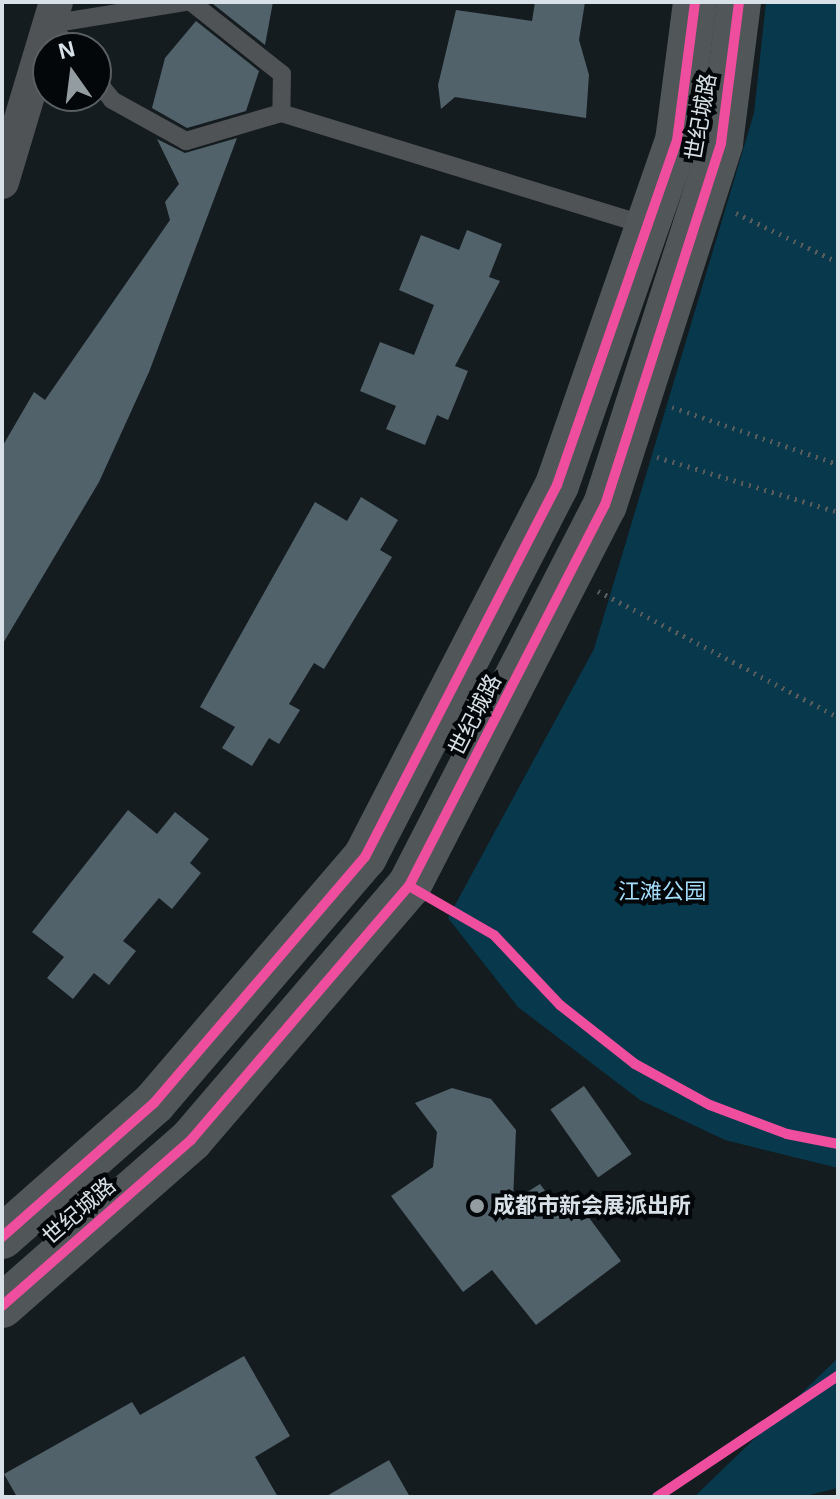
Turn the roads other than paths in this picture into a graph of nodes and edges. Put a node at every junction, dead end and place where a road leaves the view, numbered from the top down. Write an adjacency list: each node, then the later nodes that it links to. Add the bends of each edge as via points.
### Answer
1 (188, 2): 4 (lane); 6 (lane, via 282,74)
2 (695, 2): 8 (main road, 世纪城路, via 677,141)
3 (739, 2): 10 (main road, 世纪城路, via 721,143 605,505 409,886 191,1140)
4 (58, 25): 7 (street)
5 (112, 100): 6 (lane, via 186,141)
6 (281, 113): 8 (lane)
7 (2, 182)
8 (648, 226): 9 (main road, 世纪城路, via 557,485 365,857 154,1103)
9 (2, 1237)
10 (2, 1306)

